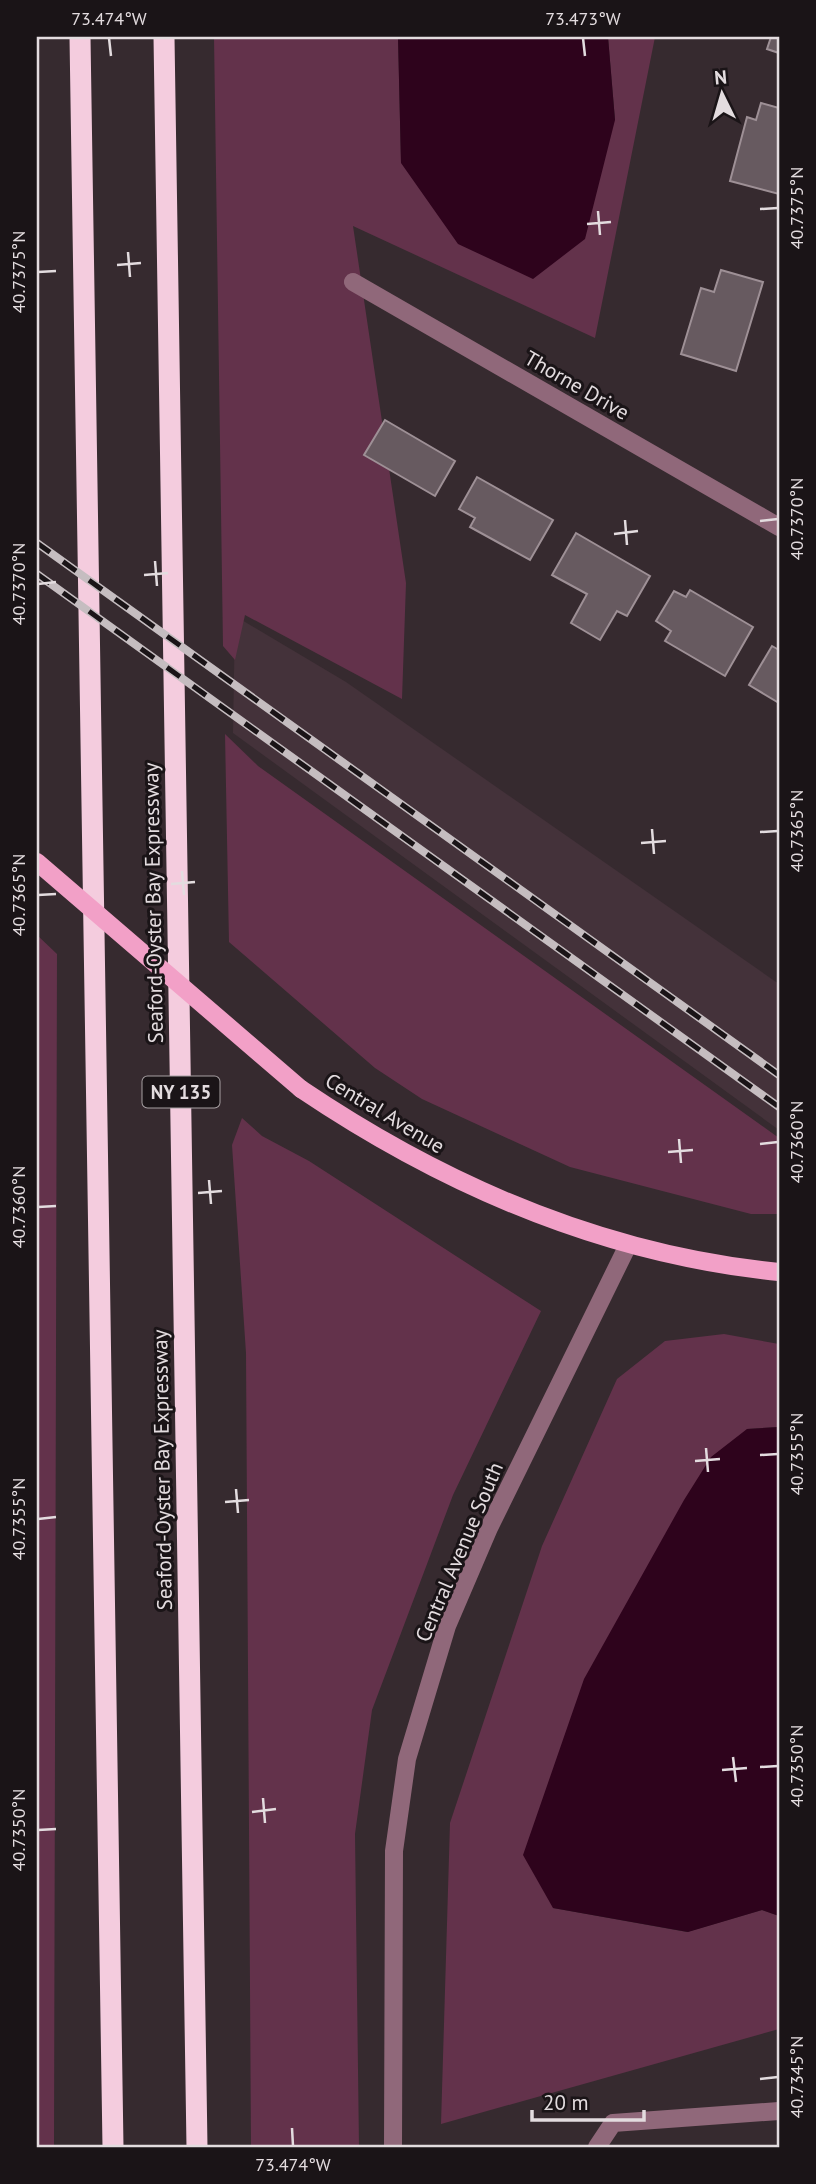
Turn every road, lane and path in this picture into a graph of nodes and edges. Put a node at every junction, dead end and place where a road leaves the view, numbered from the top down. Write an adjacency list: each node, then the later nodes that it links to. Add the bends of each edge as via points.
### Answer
1 (80, 37): 9 (highway)
2 (164, 37): 10 (highway, Seaford-Oyster Bay Expressway / NY 135)
3 (353, 282): 4 (street, Thorne Drive)
4 (779, 527)
5 (37, 862): 6 (main road, Central Avenue, bridge, via 301,1089 355,1125 497,1199)
6 (628, 1245): 7 (main road, Central Avenue, via 725,1267); 11 (street, Central Avenue South, via 489,1528 447,1626 407,1759 394,1851)
7 (779, 1272)
8 (779, 2111): 12 (street, via 613,2123)
9 (113, 2147)
10 (197, 2147)
11 (393, 2147)
12 (597, 2147)

